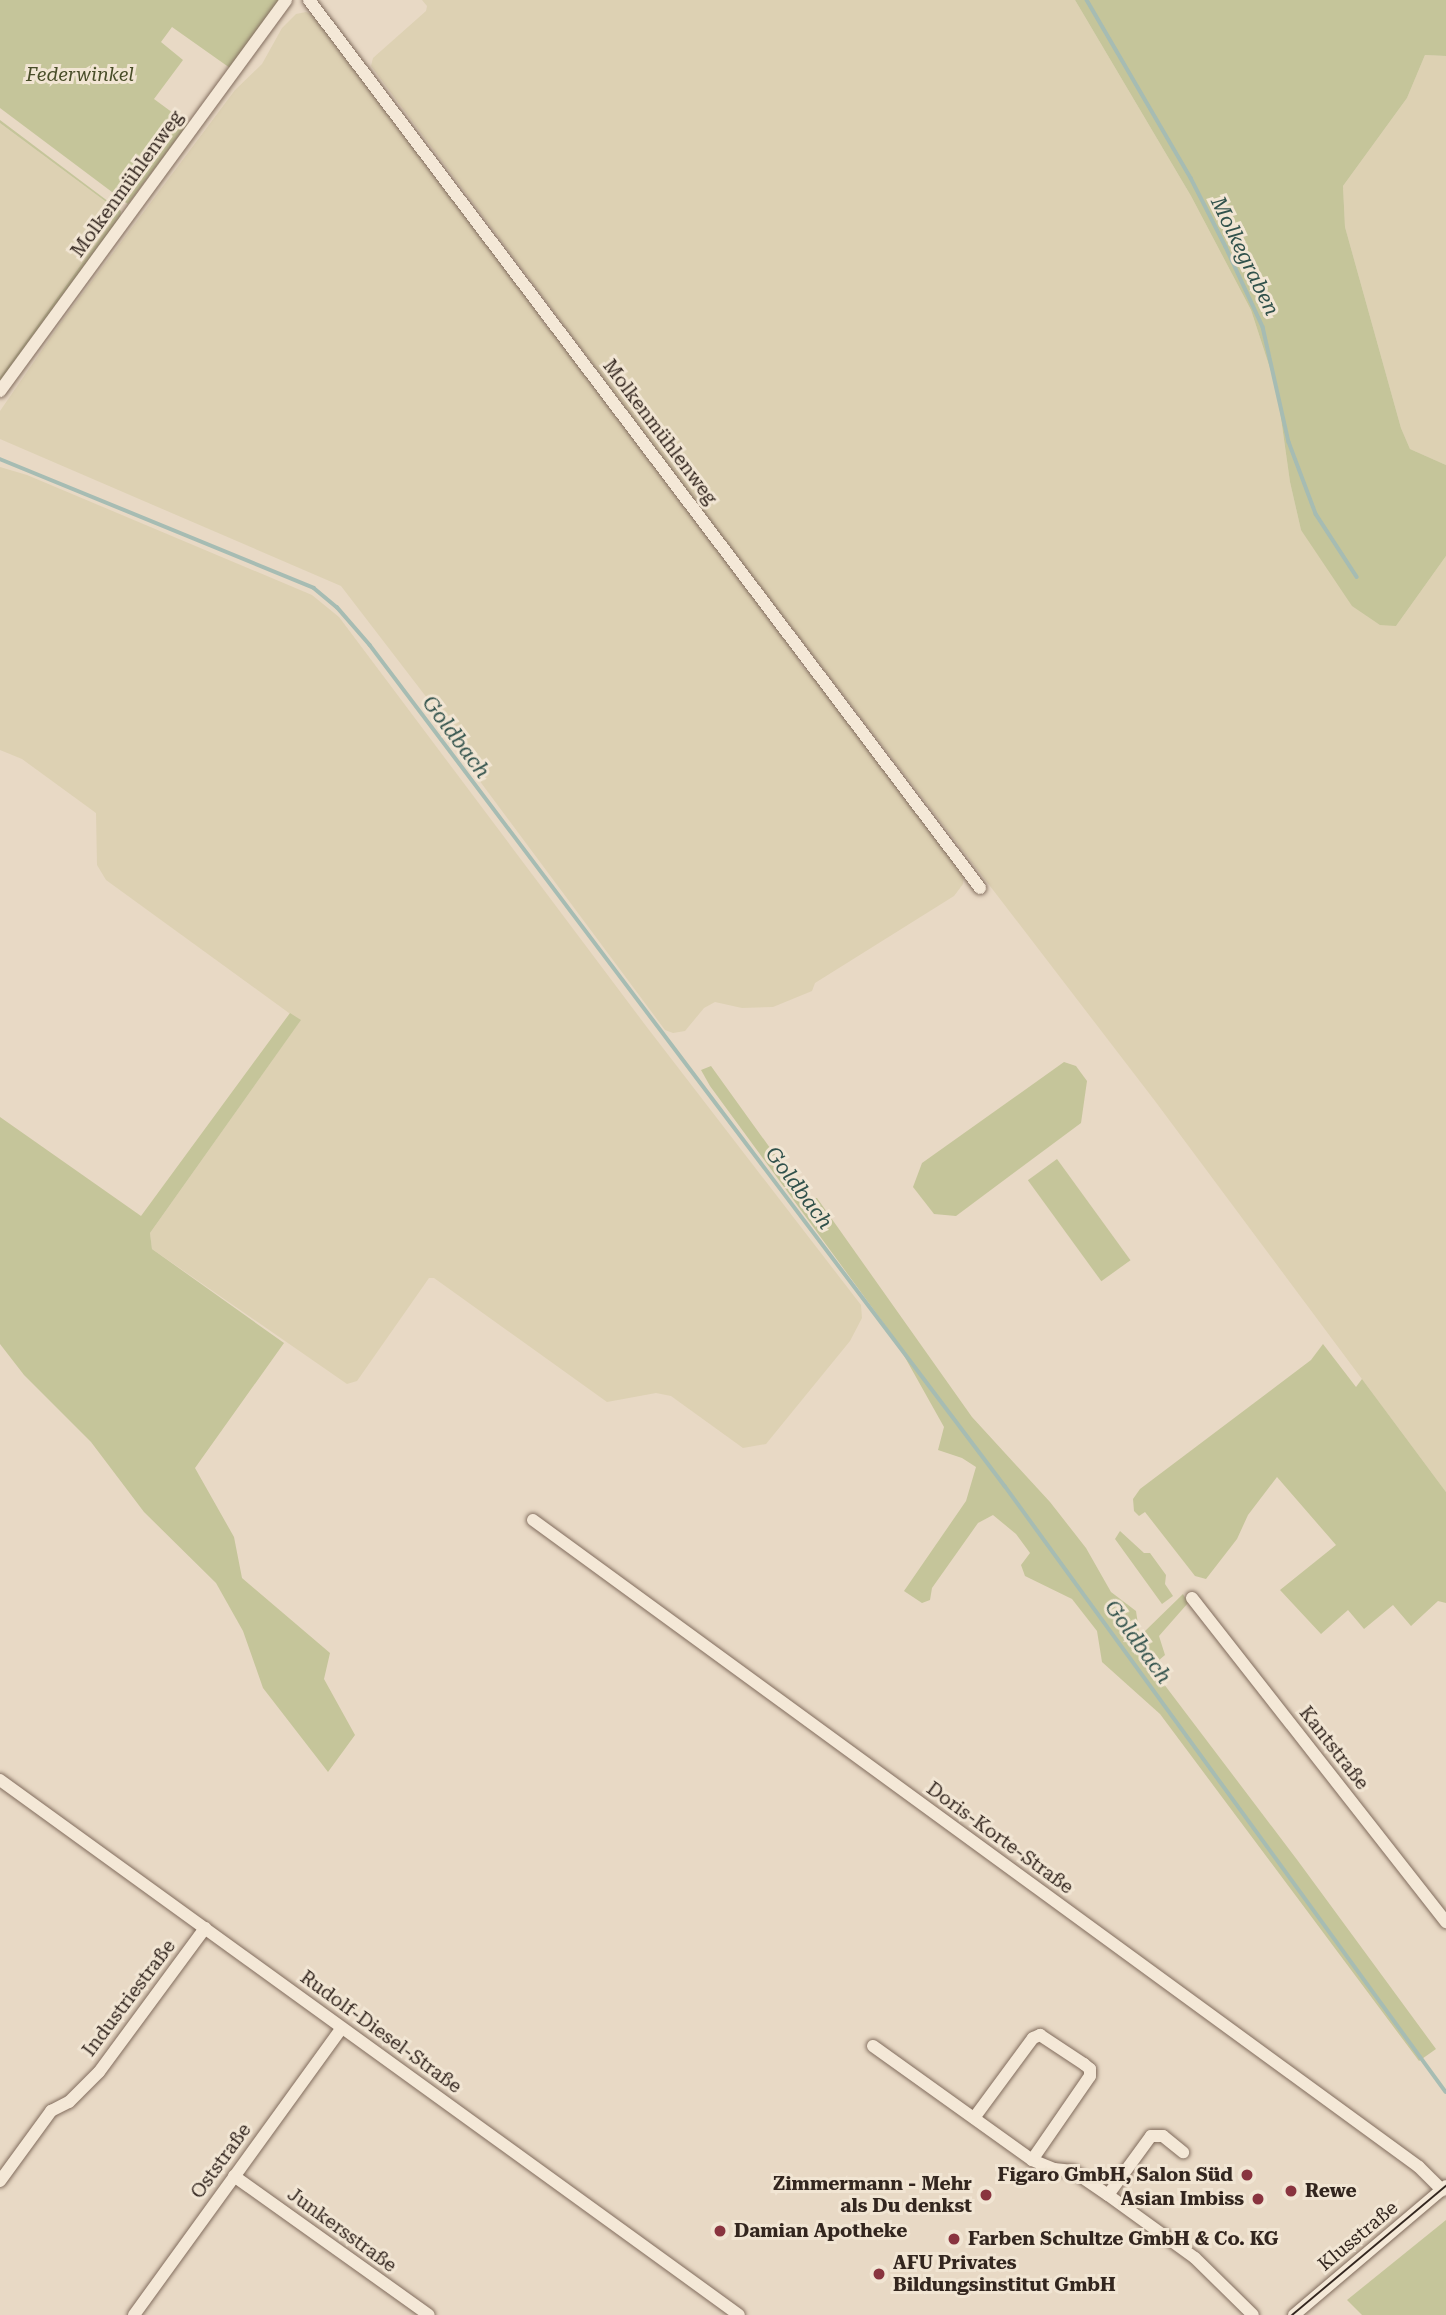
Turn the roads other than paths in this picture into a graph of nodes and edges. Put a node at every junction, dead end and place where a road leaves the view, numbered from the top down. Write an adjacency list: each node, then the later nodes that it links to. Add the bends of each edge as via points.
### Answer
1 (286, 0): 3 (street, Molkenmühlenweg)
2 (309, 0): 4 (street, Molkenmühlenweg)
3 (0, 391)
4 (980, 888)
5 (533, 1520): 17 (street, Doris-Korte-Straße)
6 (1192, 1598): 8 (street, Kantstraße)
7 (0, 1780): 9 (street, Rudolf-Diesel-Straße)
8 (1446, 1922)
9 (205, 1928): 10 (street, Rudolf-Diesel-Straße); 16 (street, Industriestraße, via 99,2072 69,2102 51,2111)
10 (341, 2029): 15 (street, Oststraße); 21 (street, Rudolf-Diesel-Straße)
11 (873, 2046): 12 (street)
12 (974, 2118): 14 (street); 14 (street, via 1033,2038 1040,2035 1084,2064 1090,2076)
13 (1183, 2152): 18 (street, via 1163,2136 1151,2136)
14 (1032, 2160): 18 (street, via 1073,2171)
15 (234, 2176): 19 (street, Oststraße); 20 (street, Junkersstraße)
16 (0, 2181)
17 (1444, 2188): 23 (street, Klusstraße)
18 (1108, 2194): 22 (street, via 1195,2258)
19 (134, 2315)
20 (429, 2315)
21 (739, 2315)
22 (1253, 2315)
23 (1294, 2315)

